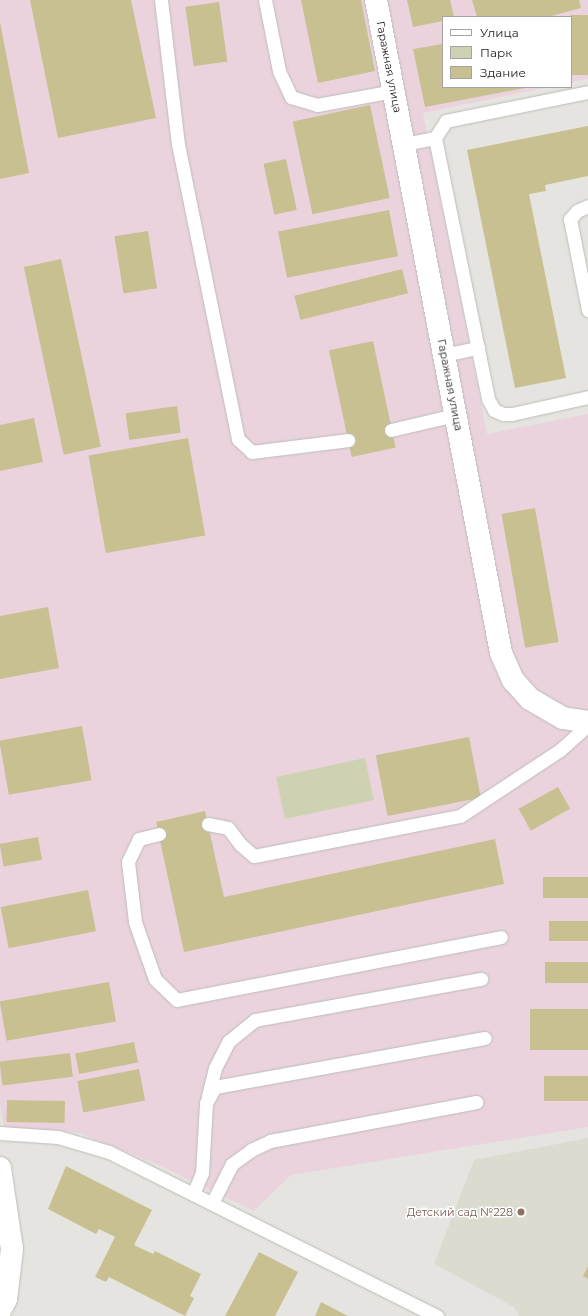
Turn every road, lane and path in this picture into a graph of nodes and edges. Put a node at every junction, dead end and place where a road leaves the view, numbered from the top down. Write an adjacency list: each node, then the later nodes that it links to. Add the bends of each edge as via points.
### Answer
1 (161, 0): 15 (lane, via 178,144 238,439 252,452)
2 (265, 0): 4 (lane, via 279,71 291,97 317,106)
3 (376, 0): 4 (street, Гаражная улица)
4 (394, 91): 7 (street, Гаражная улица)
5 (588, 92): 6 (lane, via 446,121)
6 (435, 138): 7 (lane); 10 (lane)
7 (404, 144): 11 (street, Гаражная улица)
8 (588, 206): 9 (lane, via 577,211 570,219)
9 (588, 310)
10 (478, 348): 11 (lane); 12 (lane, via 488,399 494,410 504,414 581,401)
11 (444, 355): 13 (street, Гаражная улица)
12 (588, 397)
13 (455, 415): 14 (lane); 16 (street, Гаражная улица, via 500,653 513,680 530,699 563,718)
14 (391, 430)
15 (348, 440)
16 (588, 724): 17 (lane, via 560,750 460,816 254,856 240,844 228,828)
17 (208, 824)
18 (159, 834): 19 (lane, via 139,839 128,862 135,922 150,965 156,979 177,1000)
19 (501, 937)
20 (481, 979): 23 (lane, via 255,1020 228,1041 215,1068)
21 (485, 1038): 23 (lane, via 215,1087)
22 (476, 1102): 27 (lane, via 270,1141 251,1150 232,1164)
23 (206, 1104): 26 (lane, via 202,1173)
24 (0, 1133): 26 (lane, via 58,1137 109,1152)
25 (0, 1168): 28 (street, via 12,1249 6,1299)
26 (193, 1194): 27 (lane)
27 (212, 1203): 29 (lane)
28 (0, 1310)
29 (437, 1316)

